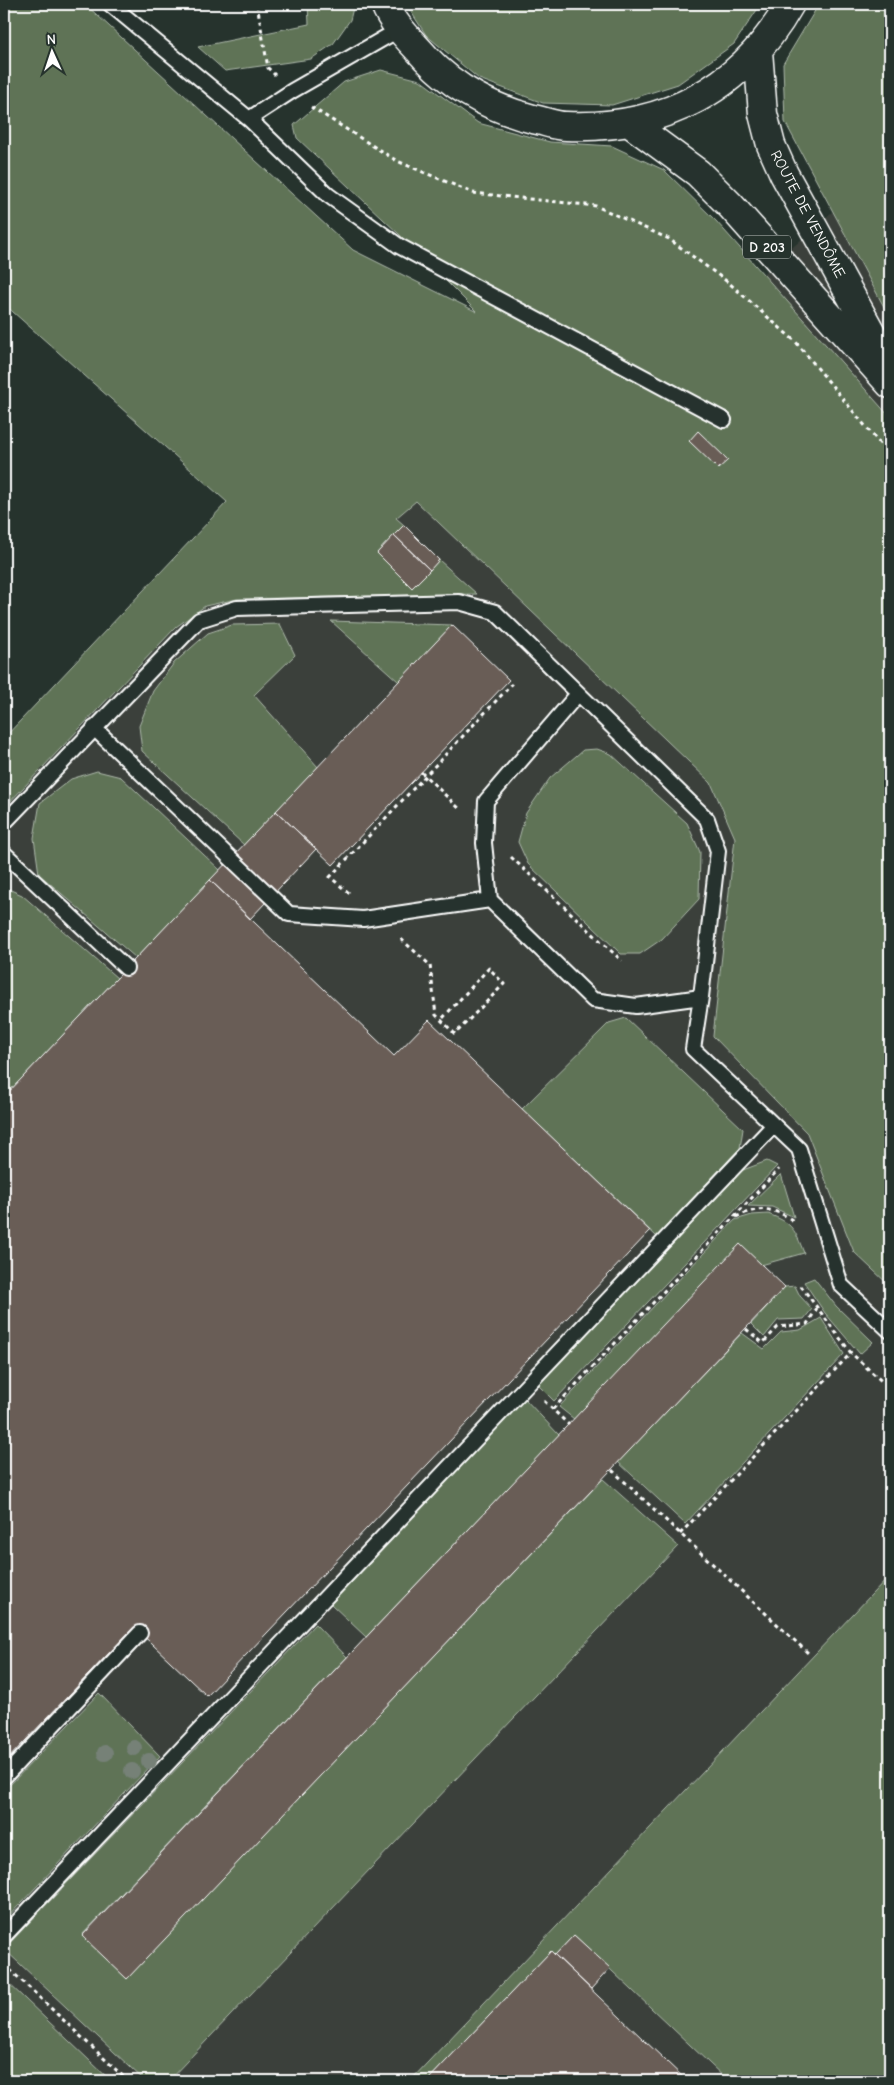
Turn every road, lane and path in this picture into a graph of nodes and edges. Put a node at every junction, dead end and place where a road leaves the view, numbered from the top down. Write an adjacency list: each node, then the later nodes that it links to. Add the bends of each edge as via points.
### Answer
1 (110, 4): 9 (lane)
2 (257, 4): 7 (path)
3 (385, 4): 5 (main road)
4 (790, 4): 6 (main road)
5 (400, 30): 9 (lane); 10 (main road, via 444,78 501,111 565,126)
6 (758, 50): 10 (main road, via 721,84 678,109); 11 (main road, ROUTE DE VENDÔME, via 763,114 784,174)
7 (268, 68)
8 (317, 112): 14 (path, via 397,161 473,194 596,206 669,239 729,283 796,342)
9 (249, 119): 13 (lane, via 328,195 399,246)
10 (630, 124): 12 (main road, D 203, via 698,173)
11 (890, 367)
12 (890, 384)
13 (724, 420)
14 (890, 456)
15 (578, 695): 16 (lane, via 495,612 459,602 237,608 199,620); 19 (lane, via 486,801); 24 (lane, via 707,820 718,851)
16 (94, 728): 18 (lane); 21 (lane, via 289,914 363,919)
17 (421, 772): 19 (path)
18 (4, 822)
19 (485, 832): 21 (lane); 22 (path)
20 (4, 853): 23 (lane)
21 (490, 900): 24 (lane, via 593,1000 636,1006)
22 (622, 962)
23 (126, 968)
24 (701, 997): 25 (lane, via 693,1049)
25 (774, 1125): 32 (lane, via 799,1149 841,1284); 41 (lane)
26 (783, 1165): 27 (path)
27 (733, 1218): 28 (path, via 751,1210 771,1210); 35 (path)
28 (800, 1227)
29 (801, 1286): 30 (path)
30 (817, 1308): 31 (path, via 808,1324 778,1327 763,1342); 33 (path)
31 (746, 1329)
32 (890, 1331)
33 (851, 1353): 34 (path); 37 (path)
34 (890, 1389)
35 (553, 1409)
36 (612, 1470): 37 (path)
37 (680, 1534): 39 (path)
38 (140, 1633): 40 (lane)
39 (808, 1653)
40 (4, 1777)
41 (4, 1936)
42 (4, 1964): 43 (path)
43 (128, 2081)

